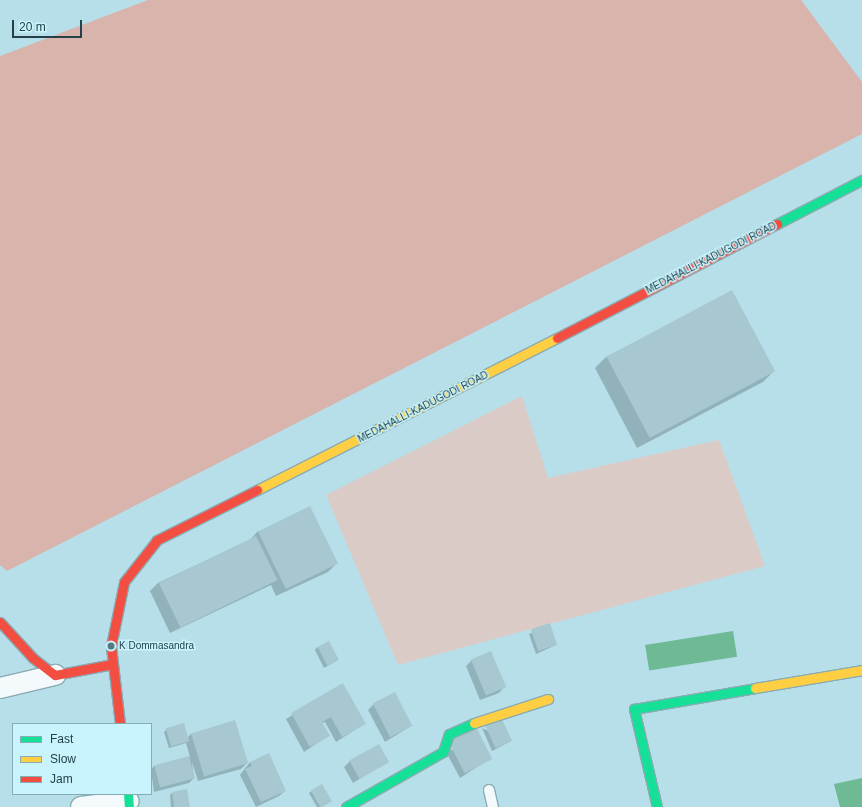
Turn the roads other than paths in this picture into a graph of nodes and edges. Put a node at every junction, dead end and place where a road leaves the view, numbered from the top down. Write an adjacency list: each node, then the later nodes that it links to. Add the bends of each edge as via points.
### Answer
1 (862, 180): 3 (street, MEDAHALLI-KADUGODI ROAD, via 420,409 157,540 124,582 111,646)
2 (0, 622): 5 (street, via 33,658)
3 (113, 664): 5 (street); 8 (street, MEDAHALLI-KADUGODI ROAD)
4 (862, 670): 14 (street, via 634,709)
5 (55, 675): 6 (street)
6 (0, 688)
7 (548, 699): 12 (street, via 454,730 449,734 443,752)
8 (120, 723)
9 (489, 790): 13 (lane)
10 (129, 801): 11 (street)
11 (81, 807)
12 (346, 807)
13 (493, 807)
14 (656, 807)

